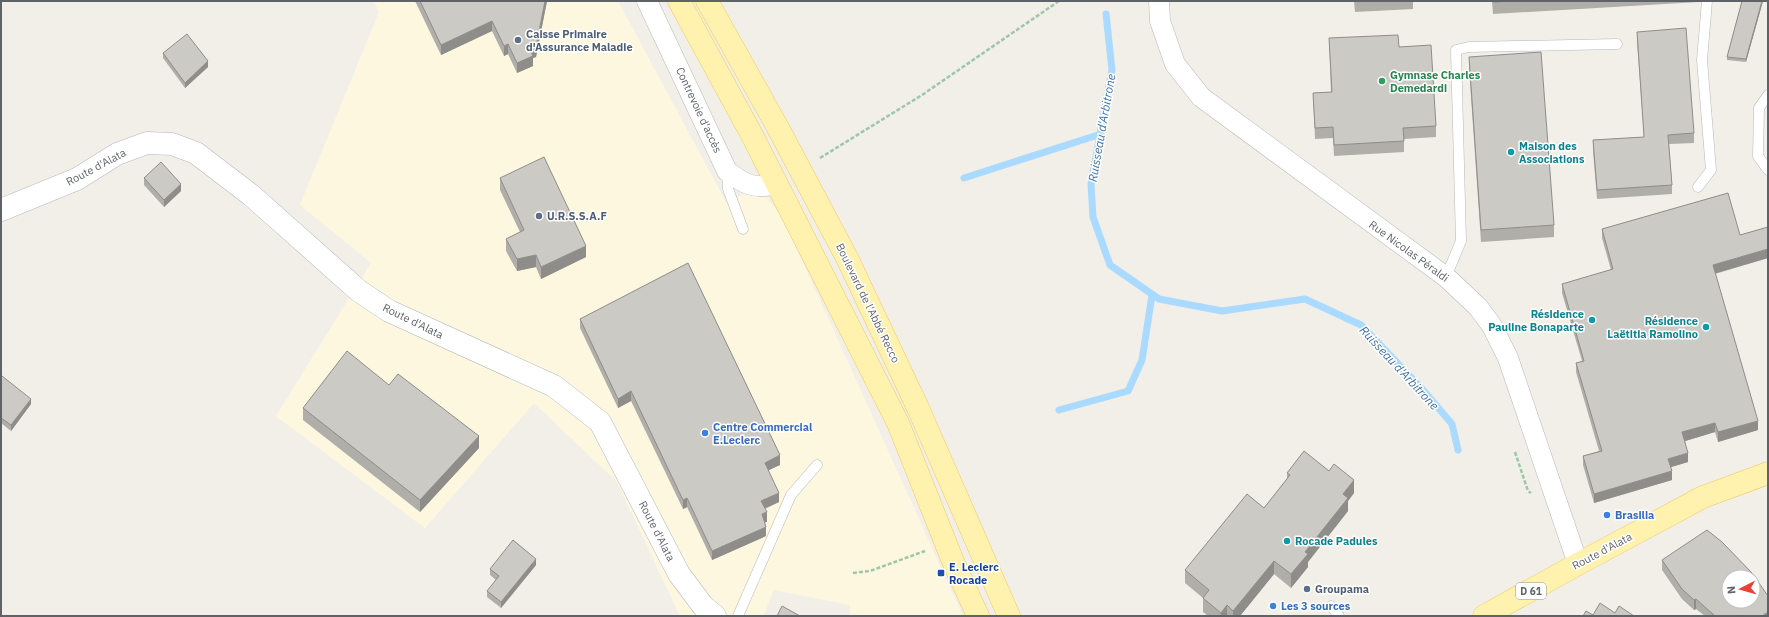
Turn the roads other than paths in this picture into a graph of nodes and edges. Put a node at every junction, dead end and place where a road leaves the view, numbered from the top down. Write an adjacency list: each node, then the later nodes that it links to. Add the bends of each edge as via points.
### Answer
1 (646, 1): 9 (street, Contrevoie d'accès)
2 (679, 1): 10 (main road)
3 (707, 1): 22 (main road, Boulevard de l'Abbé Recco, via 848,260 918,408)
4 (1159, 1): 14 (street, Rue Nicolas Péraldi, via 1160,21 1175,64 1201,97)
5 (1707, 1): 11 (lane, via 1702,60 1711,170)
6 (1617, 44): 14 (lane, via 1469,47 1456,50 1461,241)
7 (1768, 95): 8 (lane, via 1759,108 1758,156)
8 (1768, 170)
9 (727, 171): 10 (street, Contrevoie d'accès, via 742,182 754,186); 13 (lane, via 728,189)
10 (776, 184): 21 (main road, via 898,423 952,559)
11 (1698, 187)
12 (1, 210): 19 (street, Route d'Alata, via 77,179 117,154 146,143 172,144 196,153 251,196 359,291 389,311 554,386 600,422 679,574 703,606)
13 (743, 229)
14 (1446, 277): 17 (street, Rue Nicolas Péraldi, via 1478,307 1492,326 1508,358)
15 (817, 465): 20 (lane, via 791,495)
16 (1768, 473): 17 (main road, Route d'Alata / D 61, via 1702,497)
17 (1578, 564): 24 (main road, Route d'Alata / D 61)
18 (1331, 606): 23 (lane)
19 (715, 616)
20 (738, 616)
21 (978, 616)
22 (1009, 616)
23 (1339, 616)
24 (1484, 616)

